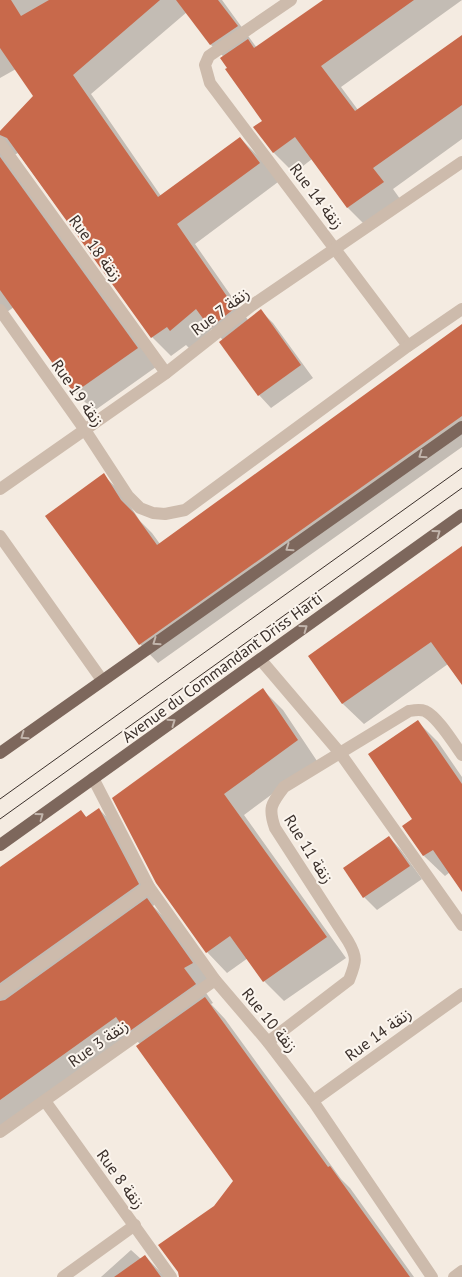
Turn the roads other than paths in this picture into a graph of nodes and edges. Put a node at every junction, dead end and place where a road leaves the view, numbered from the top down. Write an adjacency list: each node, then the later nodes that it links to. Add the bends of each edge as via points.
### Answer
1 (291, 0): 4 (street, Rue 14 زنقة, via 209,56 205,65 210,83)
2 (0, 142): 8 (street, Rue 18 زنقة)
3 (462, 162): 4 (street, Rue 7 زنقة)
4 (336, 248): 7 (street, Rue 14 زنقة); 8 (street, Rue 7 زنقة, via 251,306)
5 (462, 309): 7 (street, Rue 19 زنقة)
6 (0, 310): 10 (street, Rue 19 زنقة)
7 (408, 346): 10 (street, Rue 19 زنقة, via 185,510 165,514 140,508 128,496)
8 (166, 373): 10 (street, Rue 7 زنقة)
9 (462, 427): 15 (main road, one-way to 15)
10 (85, 430): 11 (street, Rue 7 زنقة)
11 (0, 489)
12 (461, 517): 14 (main road, Avenue du Commandant Driss Harti, one-way to 12)
13 (0, 536): 15 (street)
14 (260, 659): 17 (street); 19 (main road, Avenue du Commandant Driss Harti, one-way to 14)
15 (102, 680): 16 (main road, one-way to 16)
16 (0, 752)
17 (340, 753): 18 (street, Rue 11 زنقة, via 409,711 419,710 428,712); 22 (street); 26 (street, Rue 11 زنقة, via 284,787 274,800 270,814 275,828 355,952 355,965 349,980)
18 (462, 755)
19 (93, 778): 20 (main road, Avenue du Commandant Driss Harti, one-way to 19); 21 (street, Rue 10 زنقة)
20 (0, 845)
21 (149, 887): 23 (street, Rue 10 زنقة); 24 (street)
22 (462, 925)
23 (215, 980): 26 (street, Rue 10 زنقة); 27 (street, Rue 3 زنقة)
24 (0, 994)
25 (462, 994): 28 (street, Rue 14 زنقة)
26 (268, 1042): 28 (street, Rue 10 زنقة)
27 (45, 1101): 29 (street, Rue 3 زنقة); 30 (street, Rue 8 زنقة)
28 (313, 1101): 34 (street, Rue 10 زنقة)
29 (0, 1132)
30 (135, 1225): 32 (street); 33 (street, Rue 8 زنقة)
31 (462, 1271): 35 (street)
32 (63, 1277)
33 (171, 1277)
34 (432, 1277)
35 (454, 1277)

